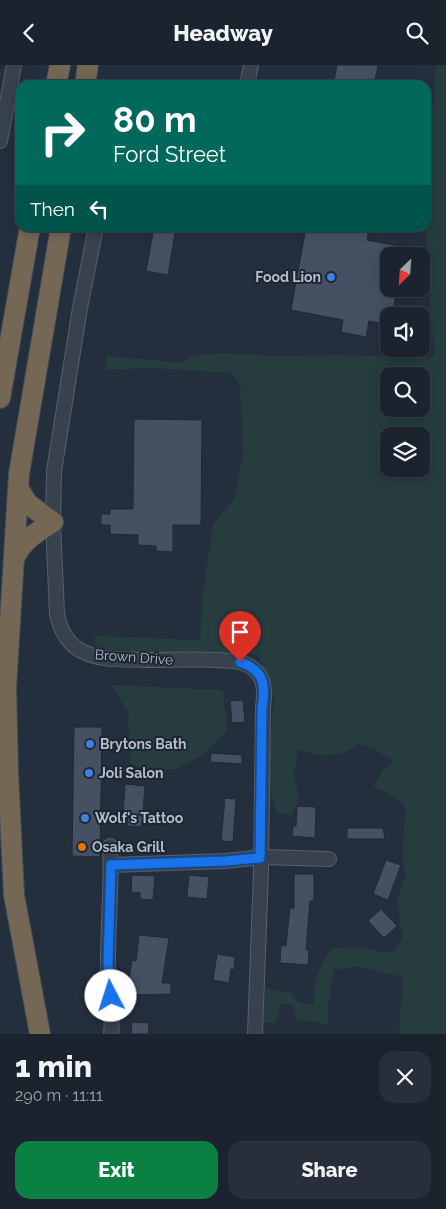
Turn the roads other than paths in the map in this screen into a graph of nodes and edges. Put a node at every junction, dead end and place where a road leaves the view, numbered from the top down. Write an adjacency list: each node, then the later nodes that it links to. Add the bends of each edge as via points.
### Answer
1 (14, 65): 8 (street)
2 (60, 65): 5 (highway)
3 (88, 65): 6 (highway)
4 (251, 65): 7 (street)
5 (57, 80)
6 (86, 80)
7 (248, 80)
8 (0, 141)
9 (29, 232): 12 (highway)
10 (60, 232): 13 (highway)
11 (95, 232): 14 (street, Brown Drive, via 56,461)
12 (0, 398)
13 (18, 488): 14 (highway, via 28,504); 15 (highway)
14 (53, 522): 15 (highway, via 29,537); 17 (street, Brown Drive, via 56,614 67,640 78,649 106,658 240,662 249,665 261,677 265,694 262,708)
15 (13, 561): 20 (highway, via 6,688 14,895)
16 (110, 846): 19 (street)
17 (260, 858): 18 (street); 19 (street); 22 (street, Brown Drive)
18 (329, 859)
19 (111, 865): 21 (street, via 108,963)
20 (40, 1034)
21 (111, 1034)
22 (255, 1034)

